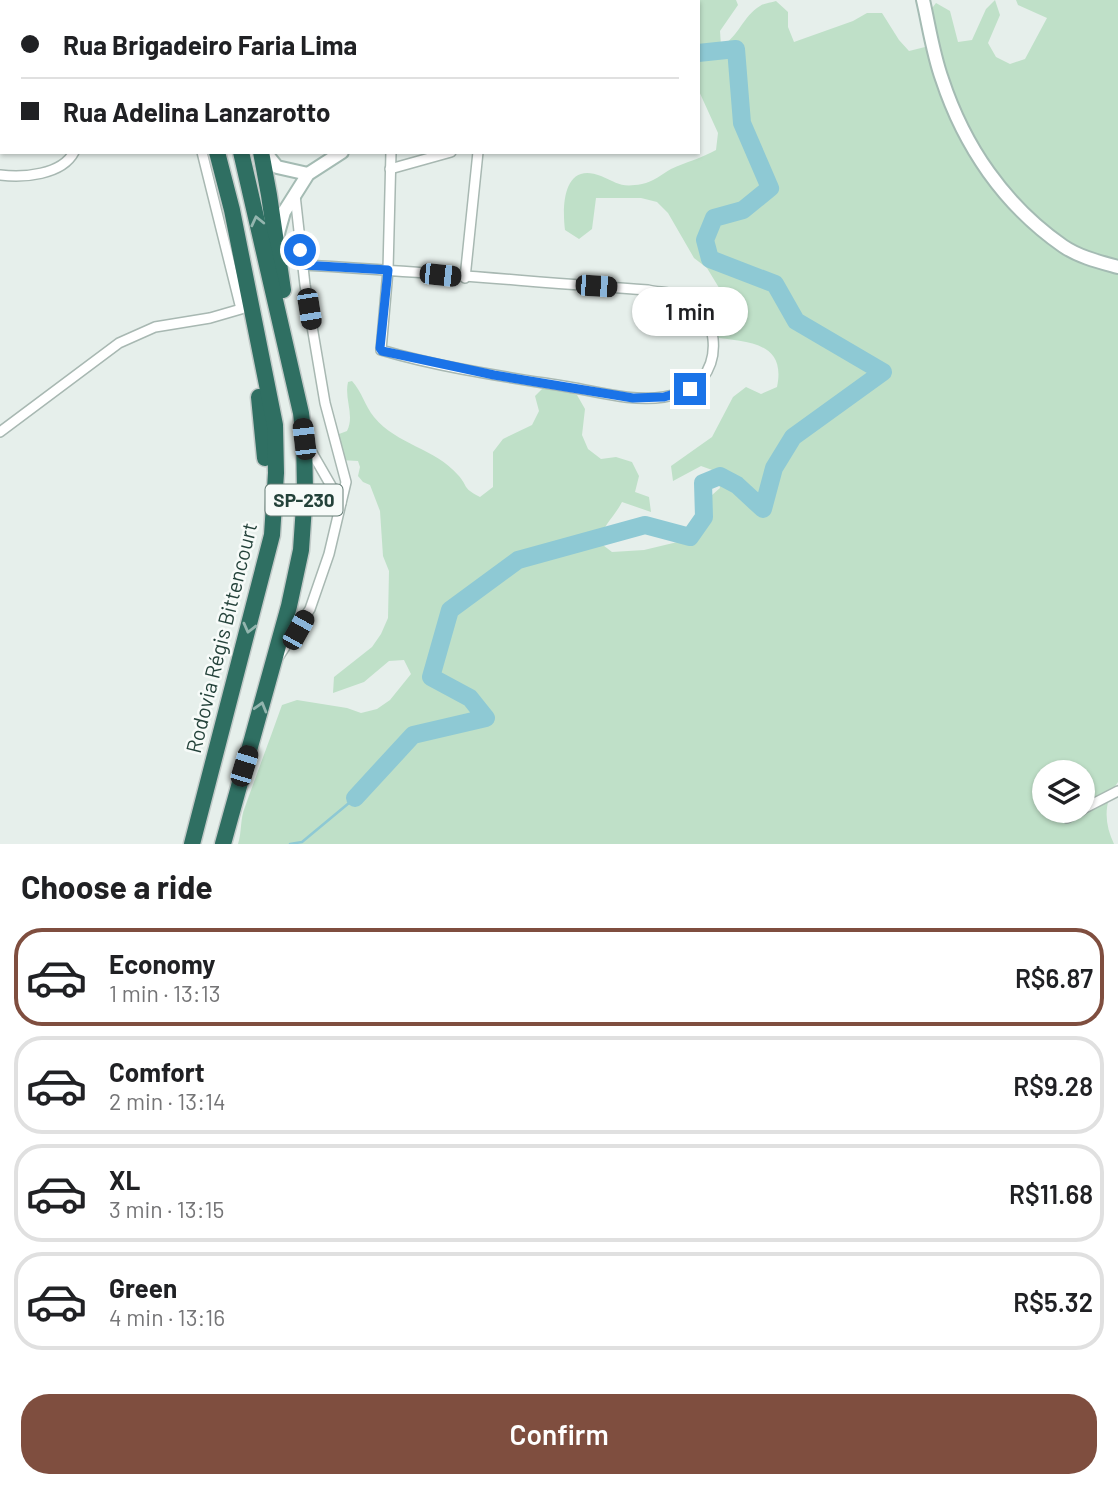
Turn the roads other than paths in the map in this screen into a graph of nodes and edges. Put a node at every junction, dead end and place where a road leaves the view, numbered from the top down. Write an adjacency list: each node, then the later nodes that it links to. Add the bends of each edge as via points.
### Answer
1 (923, 0): 18 (street, via 941,77 959,126 991,179 1064,247)
2 (73, 154): 14 (street, via 59,167 43,172)
3 (202, 154): 21 (street)
4 (218, 154): 26 (highway, Rodovia Régis Bittencourt / SP-230, via 275,425 272,535)
5 (241, 154): 22 (highway, SP-230, one-way to 5)
6 (263, 154): 16 (highway)
7 (265, 154): 13 (street, via 276,167)
8 (339, 154): 13 (street)
9 (391, 154): 12 (street)
10 (444, 154): 12 (street)
11 (478, 154): 20 (street)
12 (390, 169): 19 (street)
13 (309, 174): 15 (street)
14 (0, 175)
15 (295, 194): 16 (street, via 284,212); 17 (street)
16 (276, 243): 22 (highway)
17 (303, 265): 19 (street); 25 (street, via 325,403 346,482)
18 (1118, 267)
19 (388, 270): 20 (street); 20 (street, via 381,350 633,398 664,397 690,389 706,372 714,350 706,315 692,300 648,290)
20 (466, 278)
21 (241, 309): 23 (street, via 155,327 119,343); 26 (highway, via 264,426)
22 (295, 383): 24 (highway, SP-230)
23 (0, 432)
24 (304, 439): 25 (street); 27 (highway, SP-230, via 300,550)
25 (341, 503): 27 (street, via 310,609)
26 (260, 587): 30 (highway, Rodovia Régis Bittencourt / SP-230, one-way to 30)
27 (274, 664): 31 (highway, SP-230, one-way to 27)
28 (1118, 792): 29 (street)
29 (1095, 804)
30 (192, 844)
31 (223, 844)

